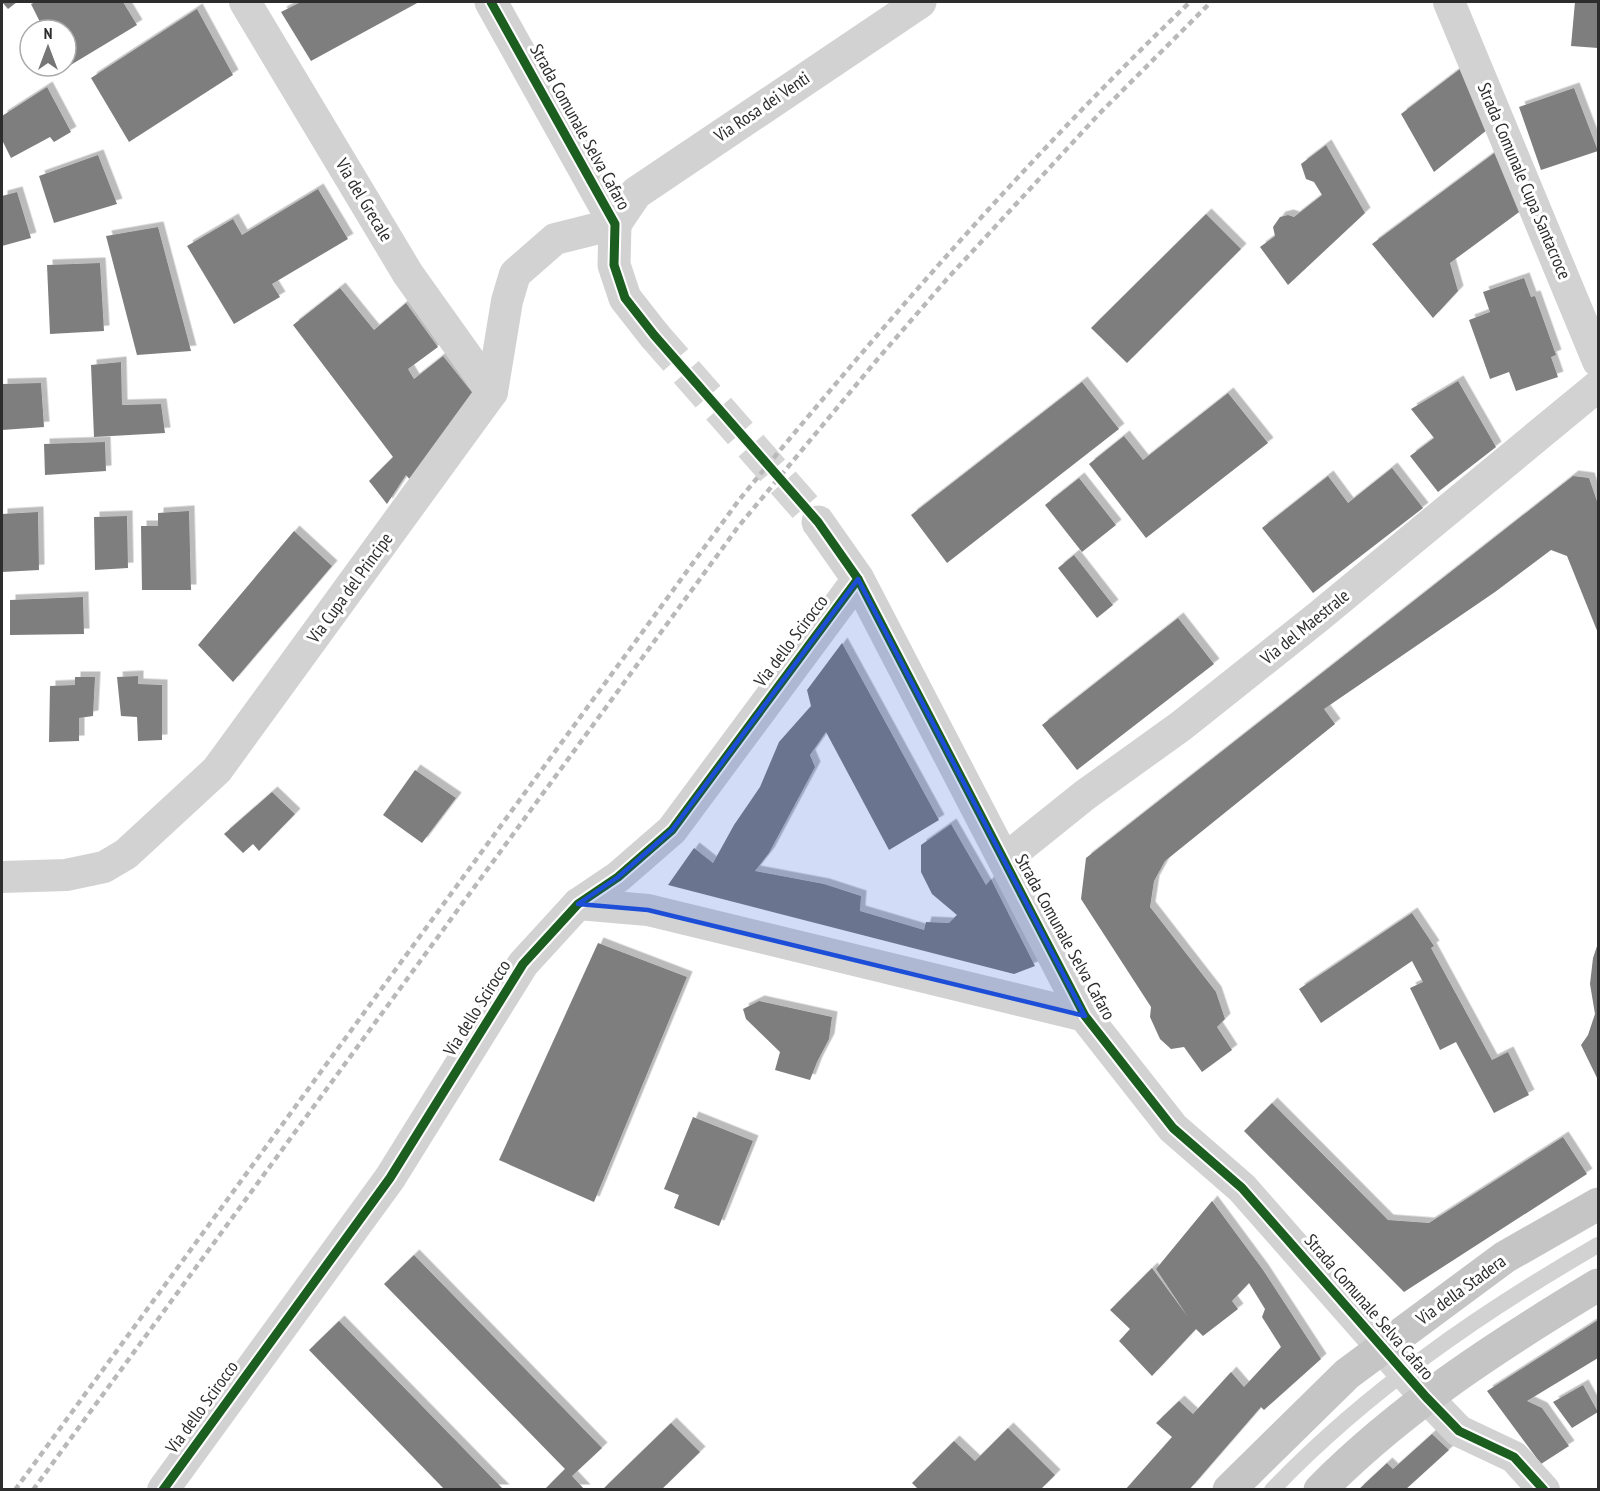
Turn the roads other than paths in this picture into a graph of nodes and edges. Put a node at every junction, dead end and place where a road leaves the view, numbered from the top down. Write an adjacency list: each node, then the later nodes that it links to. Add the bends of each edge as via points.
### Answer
1 (245, 2): 9 (street, Via del Grecale, via 408,274)
2 (491, 2): 5 (street, Strada Comunale Selva Cafaro)
3 (920, 2): 5 (street, Via Rosa dei Venti, via 636,192)
4 (1449, 2): 7 (street, Strada Comunale Cupa Santacroce)
5 (615, 224): 6 (street, Strada Comunale Selva Cafaro, via 614,265 625,298); 9 (street, Via Cupa del Principe, via 555,239 515,274)
6 (654, 336)
7 (1599, 360)
8 (1599, 386): 12 (street, Via del Maestrale, via 1181,726)
9 (492, 392): 13 (street, Via Cupa del Principe, via 217,770 126,854 104,867 66,875)
10 (818, 522): 11 (street, Strada Comunale Selva Cafaro)
11 (858, 579): 12 (street, Strada Comunale Selva Cafaro); 14 (street, Via dello Scirocco, via 672,830 618,877)
12 (1004, 860): 15 (street, Strada Comunale Selva Cafaro)
13 (2, 877)
14 (578, 904): 15 (street, via 648,910); 22 (street, Via dello Scirocco, via 523,964 390,1178)
15 (1085, 1016): 19 (street, Strada Comunale Selva Cafaro, via 1173,1128 1242,1188)
16 (1599, 1204): 19 (main road, Via della Stadera, via 1504,1257)
17 (1599, 1245): 20 (lane, via 1495,1307)
18 (1599, 1285): 21 (main road)
19 (1382, 1348): 20 (street, Strada Comunale Selva Cafaro); 23 (main road, Via della Stadera, via 1347,1374)
20 (1402, 1373): 21 (street, Strada Comunale Selva Cafaro); 24 (lane)
21 (1426, 1397): 25 (main road); 26 (street, via 1459,1431 1514,1457)
22 (162, 1490)
23 (1229, 1490)
24 (1272, 1490)
25 (1320, 1490)
26 (1544, 1490)

